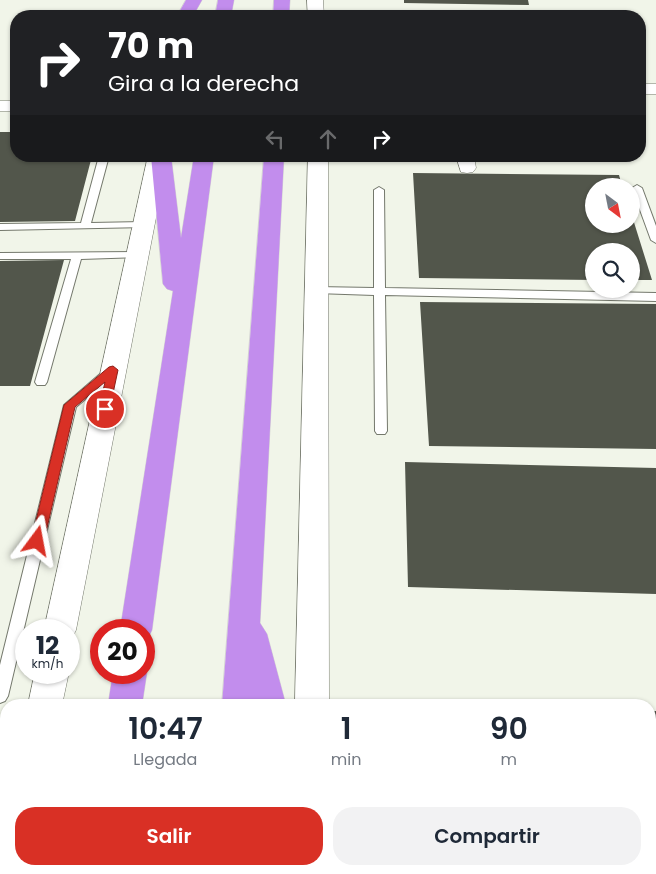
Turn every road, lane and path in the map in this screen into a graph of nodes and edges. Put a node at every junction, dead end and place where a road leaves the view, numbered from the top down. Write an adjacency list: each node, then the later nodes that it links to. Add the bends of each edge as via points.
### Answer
1 (102, 162): 9 (lane)
2 (159, 162): 10 (main road)
3 (161, 162): 19 (highway)
4 (203, 162): 19 (highway)
5 (318, 162): 16 (main road)
6 (276, 165): 23 (highway)
7 (379, 190): 17 (lane)
8 (640, 196): 12 (lane)
9 (85, 226): 10 (lane); 11 (lane)
10 (143, 226): 13 (main road)
11 (0, 227)
12 (656, 240)
13 (137, 255): 15 (lane); 20 (main road)
14 (0, 256): 15 (lane)
15 (77, 256): 21 (lane)
16 (316, 290): 17 (lane); 33 (main road)
17 (381, 292): 18 (lane); 22 (lane)
18 (656, 297)
19 (179, 330): 25 (highway)
20 (113, 370): 24 (main road); 28 (lane, via 70,405)
21 (42, 382)
22 (381, 431)
23 (244, 606): 31 (highway); 32 (highway)
24 (62, 619)
25 (138, 619)
26 (49, 684): 29 (main road)
27 (128, 684): 30 (highway)
28 (0, 696)
29 (46, 699)
30 (126, 699)
31 (239, 699)
32 (267, 699)
33 (312, 699)

